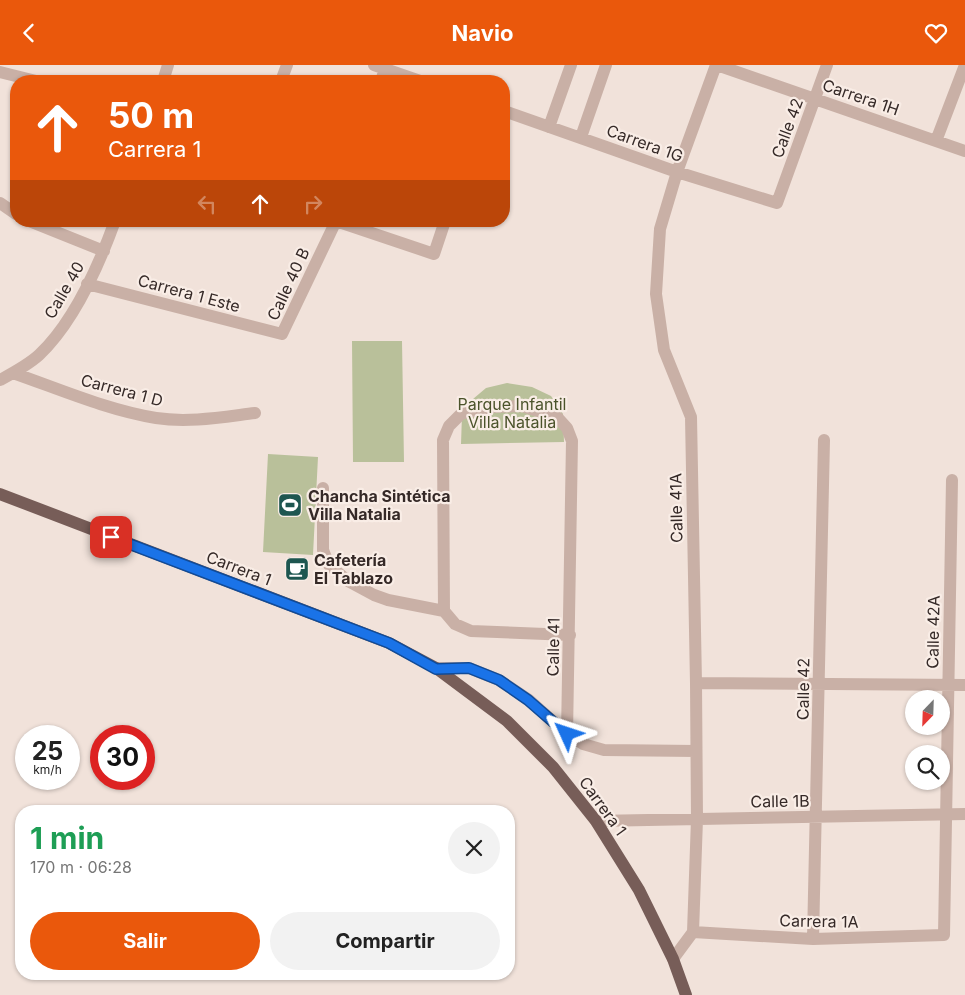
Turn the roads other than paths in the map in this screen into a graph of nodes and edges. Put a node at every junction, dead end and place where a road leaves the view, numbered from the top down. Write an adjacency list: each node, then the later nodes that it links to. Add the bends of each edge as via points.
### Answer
1 (571, 65): 10 (street)
2 (606, 65): 11 (street)
3 (717, 65): 8 (street, Carrera 1H); 14 (street, Calle 41A)
4 (827, 65): 8 (street, Calle 42)
5 (965, 65): 12 (street)
6 (380, 72): 7 (street)
7 (393, 75)
8 (816, 98): 12 (street, Carrera 1H); 15 (street, Calle 42)
9 (510, 113): 10 (street, Carrera 1G)
10 (549, 127): 11 (street, Carrera 1G)
11 (581, 137): 14 (street, Carrera 1G)
12 (936, 141): 13 (street, Carrera 1H)
13 (965, 151)
14 (677, 172): 15 (street, Carrera 1G); 34 (street, Calle 41A, via 660,229 656,294 664,350 691,417)
15 (777, 203)
16 (44, 227): 21 (street)
17 (113, 227): 21 (street, Calle 40)
18 (333, 227): 23 (street, Calle 40 B)
19 (354, 227): 20 (street, via 434,254)
20 (443, 227)
21 (104, 251): 22 (street, Calle 40)
22 (87, 283): 23 (street, Carrera 1 Este); 24 (street, Calle 40, via 66,323 39,355)
23 (282, 334)
24 (13, 373): 25 (street, Calle 40); 26 (street, Carrera 1 D, via 105,405 156,418 198,420)
25 (0, 380)
26 (255, 413)
27 (824, 440): 35 (street, Calle 42)
28 (952, 480): 36 (street, Calle 42A)
29 (322, 488): 31 (street, via 323,550 329,565 348,581 374,595)
30 (0, 494): 33 (main road, Carrera 1, via 389,643)
31 (444, 611): 32 (street, via 454,624 471,631); 32 (street, Calle 41, via 443,440 449,425 461,414 492,407 522,406 557,417 567,428 572,441)
32 (570, 635): 38 (street, Calle 41)
33 (436, 669): 38 (street, via 469,668 499,680); 44 (main road, Carrera 1, via 507,721 553,767)
34 (696, 683): 35 (street); 39 (street, Calle 41A)
35 (819, 684): 36 (street); 42 (street, Calle 42)
36 (948, 685): 37 (street); 41 (street, Calle 42A)
37 (965, 685)
38 (567, 734): 39 (street, via 582,744 604,750)
39 (696, 751): 43 (street, Calle 41A)
40 (965, 813): 41 (street, Calle 1B)
41 (945, 814): 42 (street, Calle 1B); 46 (street, Calle 42A)
42 (816, 817): 43 (street, Calle 1B); 47 (street, Calle 42)
43 (697, 819): 44 (street, Calle 1B); 45 (street, Calle 41A)
44 (596, 821): 48 (main road, Carrera 1, via 639,890)
45 (693, 932): 47 (street, Carrera 1A); 48 (street)
46 (944, 935): 47 (street, Carrera 1A)
47 (813, 939)
48 (673, 959): 49 (main road, Carrera 1)
49 (686, 995)

